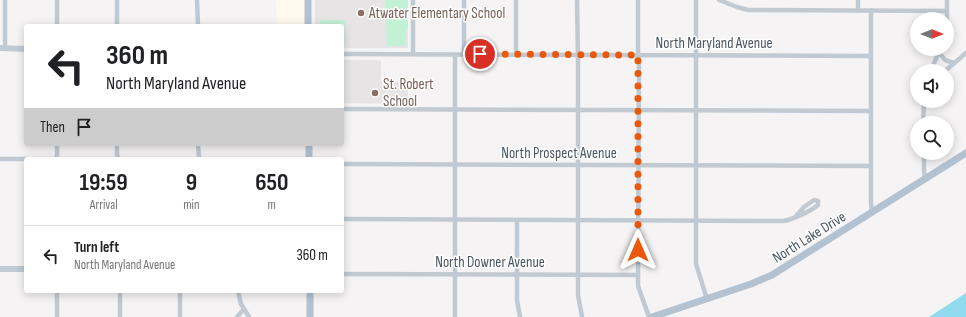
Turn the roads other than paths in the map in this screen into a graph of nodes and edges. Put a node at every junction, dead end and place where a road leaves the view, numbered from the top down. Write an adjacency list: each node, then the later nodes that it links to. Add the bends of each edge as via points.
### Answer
1 (5, 0): 22 (street)
2 (57, 0): 18 (street)
3 (117, 0): 19 (street)
4 (197, 0): 20 (street)
5 (308, 0): 21 (main road)
6 (413, 0): 26 (street)
7 (464, 0): 27 (street)
8 (516, 0): 29 (street)
9 (577, 0): 30 (street)
10 (638, 0): 31 (street)
11 (696, 0): 32 (street)
12 (719, 0): 15 (street, via 748,10)
13 (858, 0): 15 (street)
14 (947, 0): 17 (street)
15 (858, 10): 16 (street)
16 (871, 10): 17 (street); 33 (street)
17 (947, 11)
18 (57, 24)
19 (116, 24)
20 (198, 24)
21 (308, 24)
22 (3, 48): 23 (street)
23 (24, 49)
24 (966, 53): 35 (street)
25 (344, 54): 26 (street, North Maryland Avenue)
26 (413, 54): 28 (street, North Maryland Avenue)
27 (464, 54): 28 (street, North Maryland Avenue); 29 (street, North Maryland Avenue)
28 (455, 55): 37 (street)
29 (516, 55): 30 (street, North Maryland Avenue)
30 (578, 55): 31 (street, North Maryland Avenue); 38 (street)
31 (638, 55): 32 (street, North Maryland Avenue); 39 (street)
32 (696, 56): 33 (street, North Maryland Avenue); 40 (street)
33 (871, 56): 41 (street)
34 (942, 56): 35 (street, via 944,60)
35 (954, 63)
36 (344, 109): 37 (street)
37 (455, 109): 38 (street); 55 (street)
38 (578, 109): 39 (street); 56 (street)
39 (639, 110): 40 (street); 57 (street)
40 (696, 110): 41 (street); 58 (street)
41 (871, 111): 59 (street)
42 (57, 146): 47 (street)
43 (117, 146): 48 (street)
44 (198, 146): 49 (street)
45 (309, 146): 50 (main road)
46 (966, 153): 60 (main road, North Lake Drive)
47 (57, 157)
48 (118, 157)
49 (199, 157)
50 (309, 157)
51 (0, 159): 52 (street)
52 (24, 159)
53 (924, 160): 60 (street)
54 (344, 164): 55 (street, North Prospect Avenue)
55 (455, 164): 56 (street, North Prospect Avenue); 64 (street)
56 (578, 165): 57 (street, North Prospect Avenue); 66 (street)
57 (639, 165): 58 (street, North Prospect Avenue); 67 (street)
58 (696, 166): 59 (street, North Prospect Avenue); 68 (street)
59 (871, 166): 61 (street)
60 (926, 178): 61 (main road, North Lake Drive)
61 (872, 212): 81 (main road, North Lake Drive, via 772,275)
62 (796, 216): 62 (street, via 816,207 818,201 814,200 807,204); 68 (street, via 783,221)
63 (344, 219): 64 (street)
64 (455, 220): 65 (street); 73 (street)
65 (517, 220): 66 (street); 74 (street)
66 (578, 220): 67 (street); 72 (street)
67 (639, 220): 68 (street); 75 (street)
68 (696, 220): 81 (street, via 696,264)
69 (0, 269): 70 (street)
70 (24, 269)
71 (344, 274): 73 (street, North Downer Avenue)
72 (578, 274): 74 (street, North Downer Avenue); 75 (street, North Downer Avenue); 91 (street)
73 (455, 275): 74 (street, North Downer Avenue); 89 (street)
74 (517, 275): 90 (street)
75 (638, 275): 92 (street, via 639,290)
76 (57, 293): 83 (street)
77 (120, 293): 84 (street)
78 (180, 293): 85 (street)
79 (238, 293): 82 (street)
80 (310, 293): 88 (main road)
81 (707, 299): 93 (main road, North Lake Drive)
82 (244, 309): 86 (street); 87 (street)
83 (57, 317)
84 (120, 317)
85 (180, 317)
86 (237, 317)
87 (250, 317)
88 (310, 317)
89 (456, 317)
90 (520, 317)
91 (582, 317)
92 (649, 317)
93 (652, 317)

